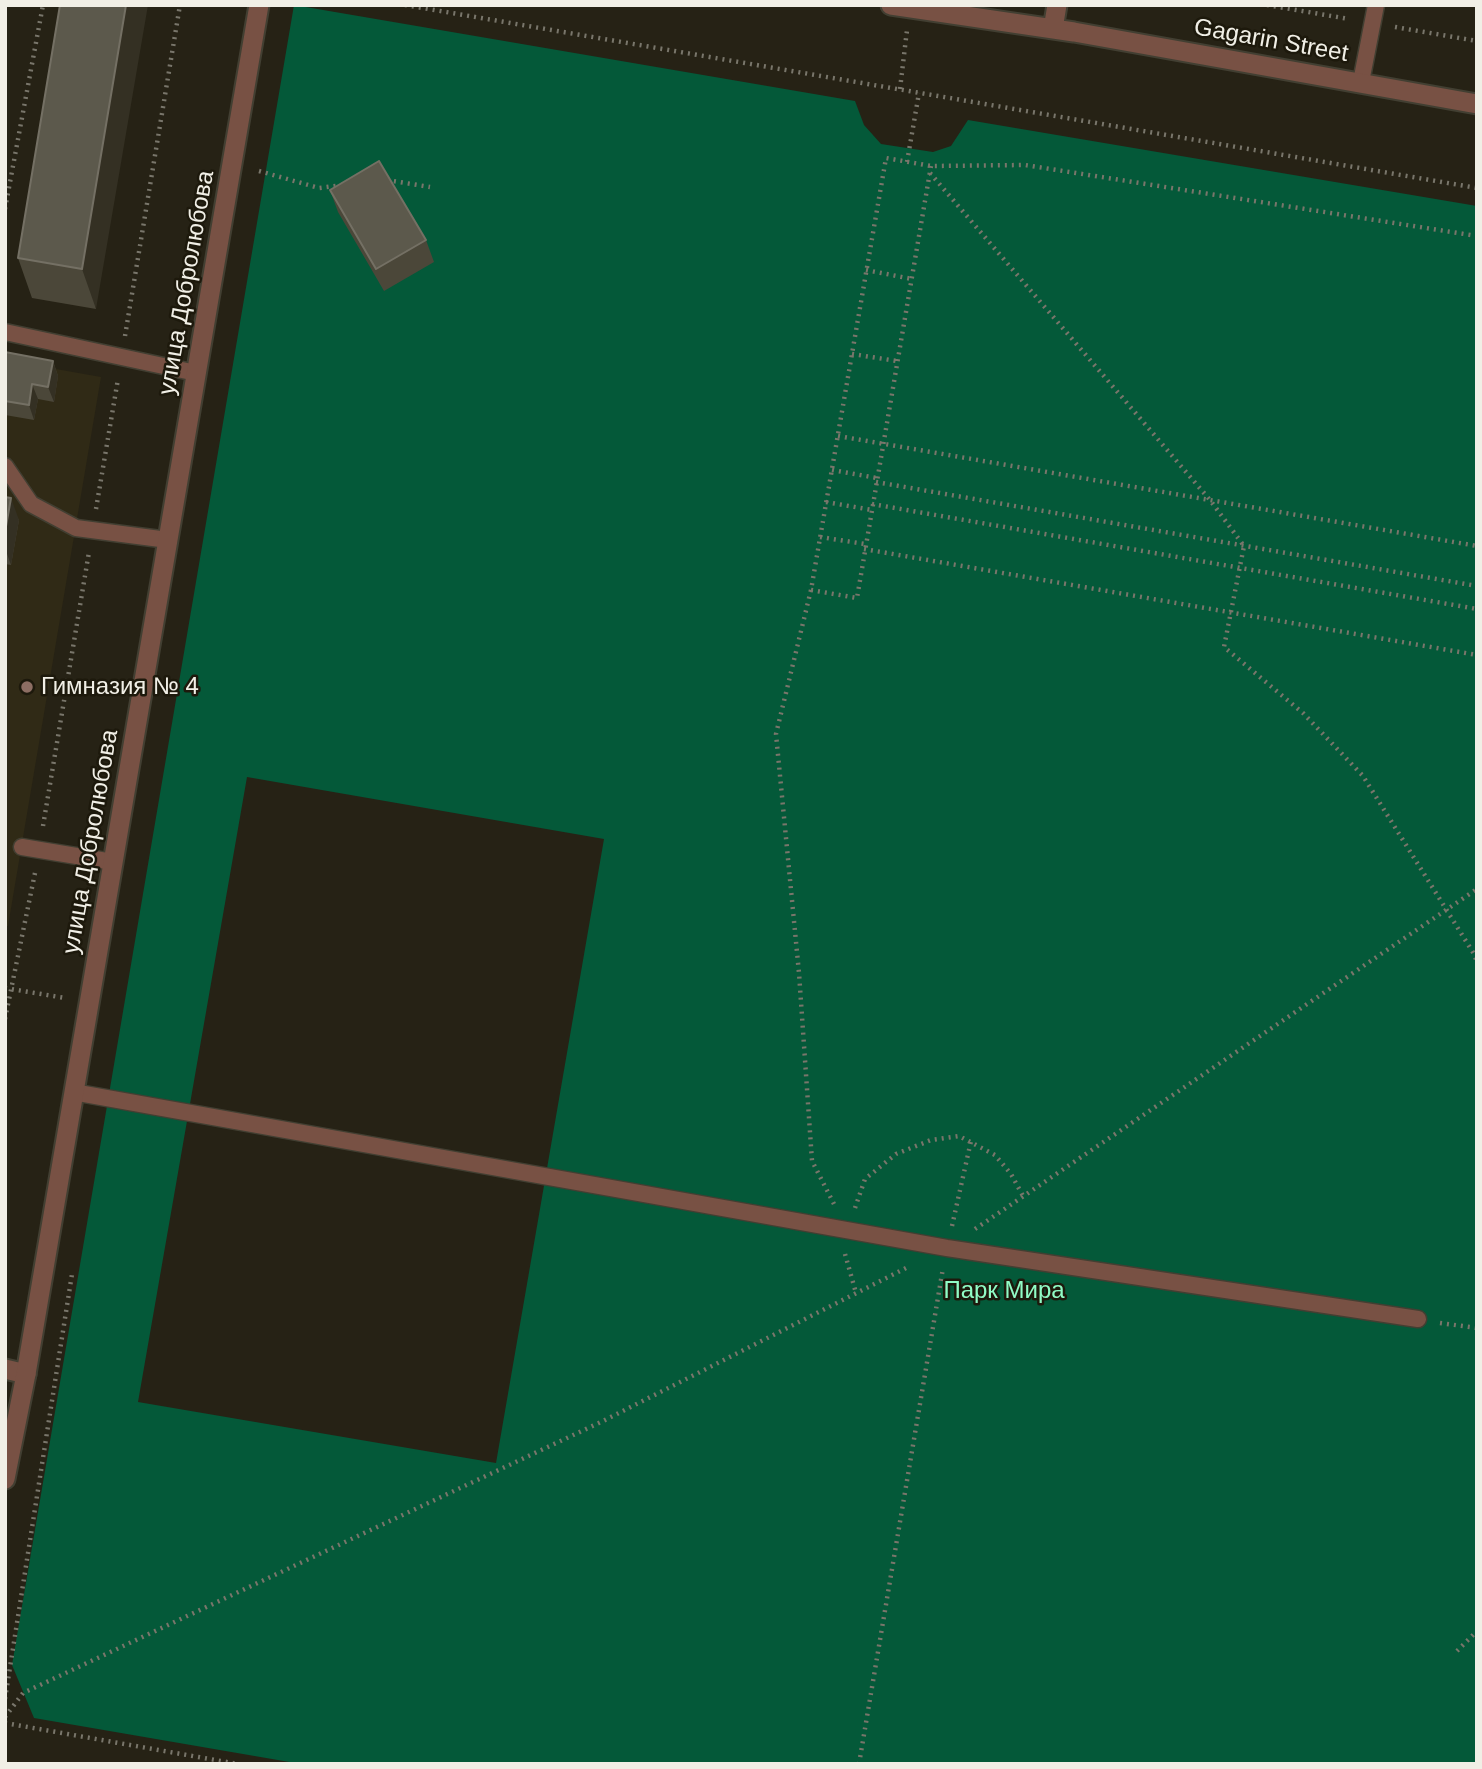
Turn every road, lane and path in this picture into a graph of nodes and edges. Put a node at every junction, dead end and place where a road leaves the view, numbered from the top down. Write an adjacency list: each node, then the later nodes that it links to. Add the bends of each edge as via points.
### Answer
1 (43, 5): 20 (path)
2 (259, 5): 27 (street, улица Добролюбова)
3 (405, 5): 9 (path)
4 (1057, 5): 7 (street)
5 (1376, 5): 8 (lane)
6 (900, 7): 7 (street, Gagarin Street); 9 (path)
7 (1053, 29): 8 (street, Gagarin Street)
8 (1361, 82): 11 (street, Gagarin Street)
9 (900, 89): 10 (path)
10 (919, 93): 12 (path); 19 (path)
11 (1477, 104)
12 (907, 162): 13 (path); 22 (path, via 886,158)
13 (931, 166): 15 (path); 21 (path, via 1025,165)
14 (259, 170): 17 (path, via 319,188)
15 (930, 173): 23 (path); 33 (path)
16 (378, 181): 18 (path)
17 (355, 184)
18 (430, 187)
19 (1477, 188)
20 (5, 209)
21 (1477, 236)
22 (866, 271): 23 (path); 25 (path)
23 (912, 278): 26 (path)
24 (5, 332): 27 (lane)
25 (852, 354): 26 (path); 28 (path)
26 (897, 361): 29 (path)
27 (196, 373): 37 (street, улица Добролюбова)
28 (838, 436): 29 (path); 31 (path)
29 (883, 444): 32 (path); 33 (path)
30 (5, 466): 37 (lane, via 31,503 76,528)
31 (832, 470): 32 (path); 34 (path)
32 (877, 480): 35 (path); 38 (path)
33 (1210, 500): 38 (path); 40 (path)
34 (826, 502): 35 (path); 36 (path)
35 (872, 507): 39 (path); 41 (path)
36 (820, 537): 39 (path); 43 (path)
37 (167, 540): 48 (street, улица Добролюбова)
38 (1244, 545): 41 (path); 42 (path)
39 (865, 547): 43 (path, via 857,598); 45 (path)
40 (1477, 547)
41 (1239, 568): 44 (path); 45 (path)
42 (1477, 586)
43 (811, 590): 57 (path, via 776,734 812,1161)
44 (1477, 609)
45 (1230, 613): 46 (path); 50 (path, via 1224,647 1303,713 1363,776)
46 (1477, 655)
47 (22, 847): 48 (lane)
48 (113, 862): 53 (street, улица Добролюбова)
49 (1477, 889): 50 (path)
50 (1445, 909): 51 (path); 56 (path)
51 (1477, 962)
52 (5, 988): 53 (path)
53 (89, 1002): 54 (street, улица Добролюбова)
54 (73, 1093): 57 (lane); 63 (street, улица Добролюбова)
55 (971, 1141): 56 (path, via 995,1155); 57 (path, via 959,1136 931,1140 895,1154 865,1180); 58 (path)
56 (1023, 1196): 58 (path)
57 (847, 1230): 58 (lane); 59 (path, via 845,1255)
58 (947, 1248): 59 (path); 60 (lane); 70 (path)
59 (856, 1293): 67 (path, via 600,1422 23,1693)
60 (1418, 1320): 61 (path)
61 (1477, 1328)
62 (5, 1369): 63 (street)
63 (26, 1374): 64 (street, улица Добролюбова)
64 (5, 1479)
65 (1477, 1631): 66 (path)
66 (1457, 1651)
67 (5, 1717)
68 (5, 1723): 69 (path)
69 (239, 1764)
70 (859, 1764)

